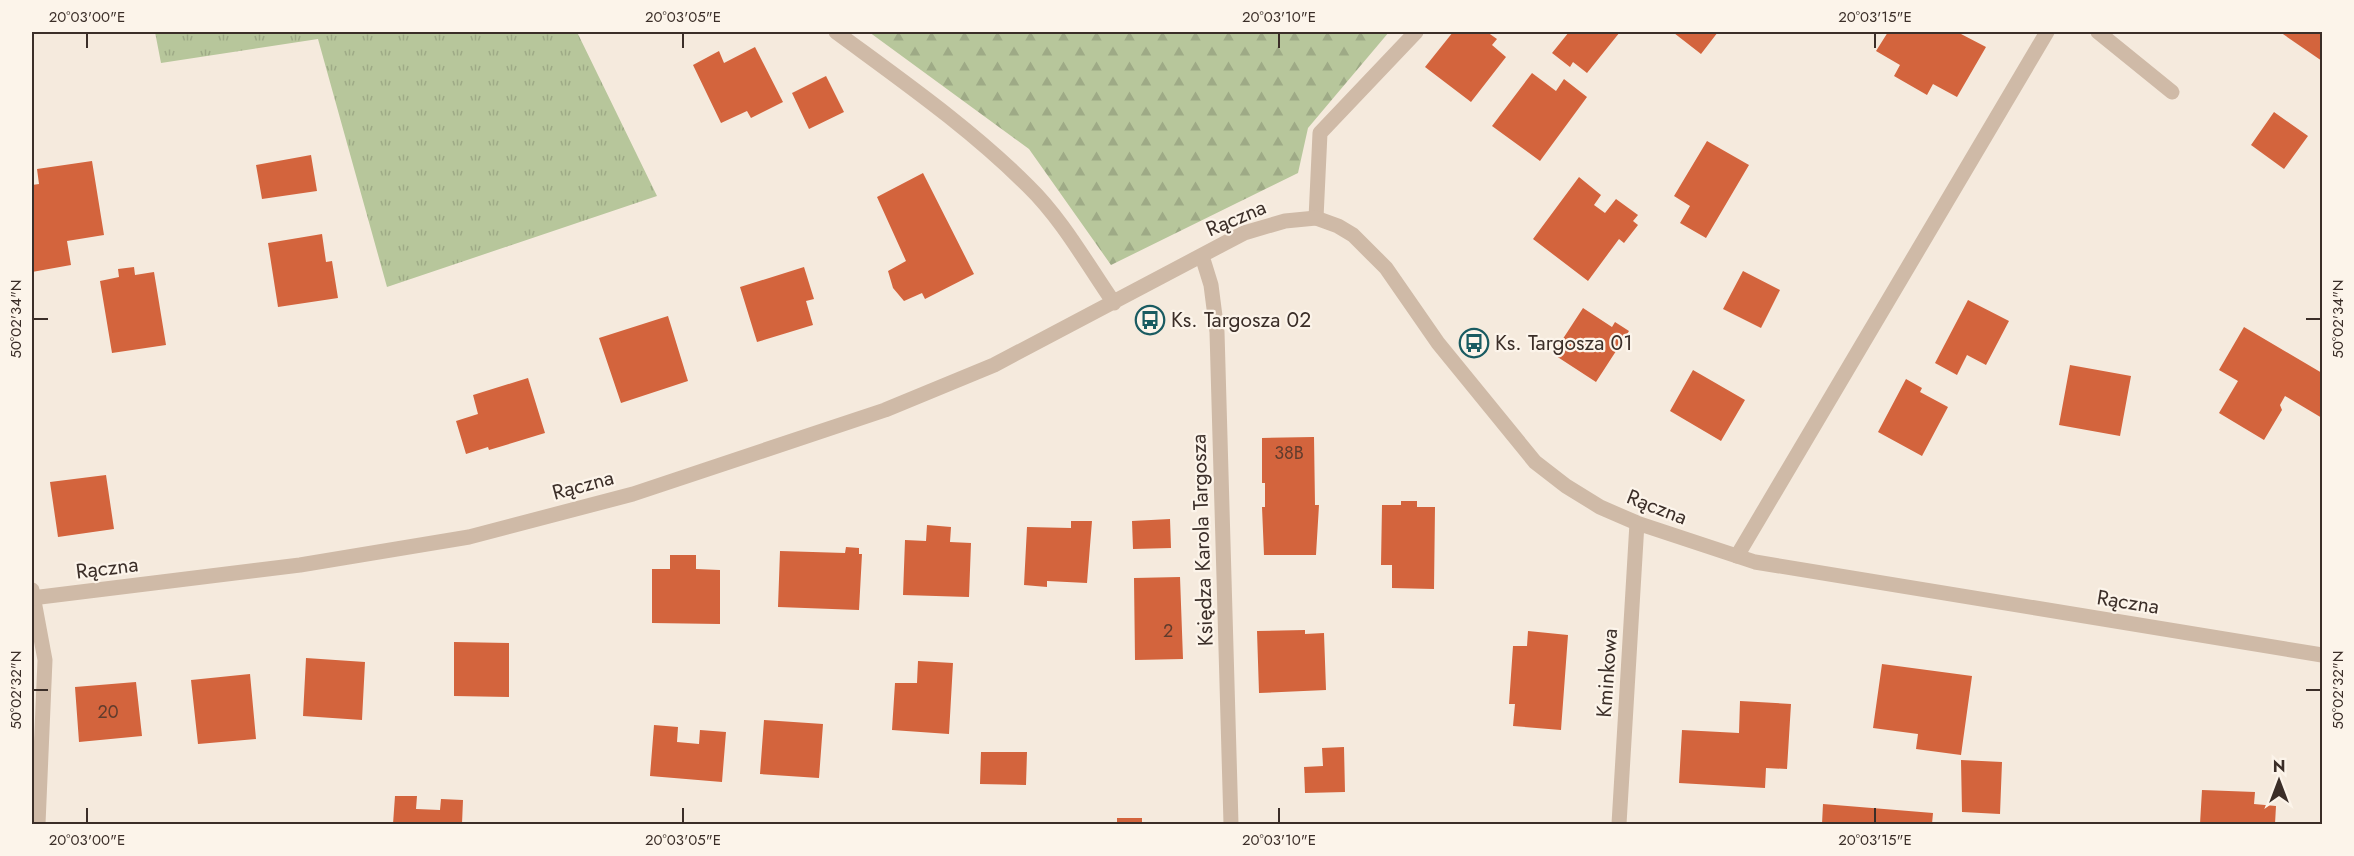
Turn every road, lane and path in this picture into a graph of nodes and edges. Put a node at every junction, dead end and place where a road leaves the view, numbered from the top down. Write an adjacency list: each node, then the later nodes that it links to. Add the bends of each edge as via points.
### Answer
1 (836, 32): 8 (street, via 926,99 1028,185 1050,210)
2 (1416, 32): 6 (street, via 1320,134)
3 (2047, 32): 10 (street)
4 (2098, 32): 5 (street)
5 (2172, 92)
6 (1316, 218): 7 (street, Rączna, via 1265,225); 9 (street, Rączna, via 1353,235 1386,268 1438,343 1535,462 1591,501)
7 (1202, 256): 8 (street, Rączna); 14 (street, Księdza Karola Targosza, via 1211,285 1217,332)
8 (1114, 303): 11 (street, Rączna, via 994,365 885,410 633,494 459,538 300,565)
9 (1638, 523): 10 (street, Rączna); 15 (street, Kminkowa)
10 (1737, 556): 12 (street, Rączna)
11 (32, 595): 13 (street, via 45,660)
12 (2322, 655)
13 (38, 825)
14 (1231, 825)
15 (1619, 825)

